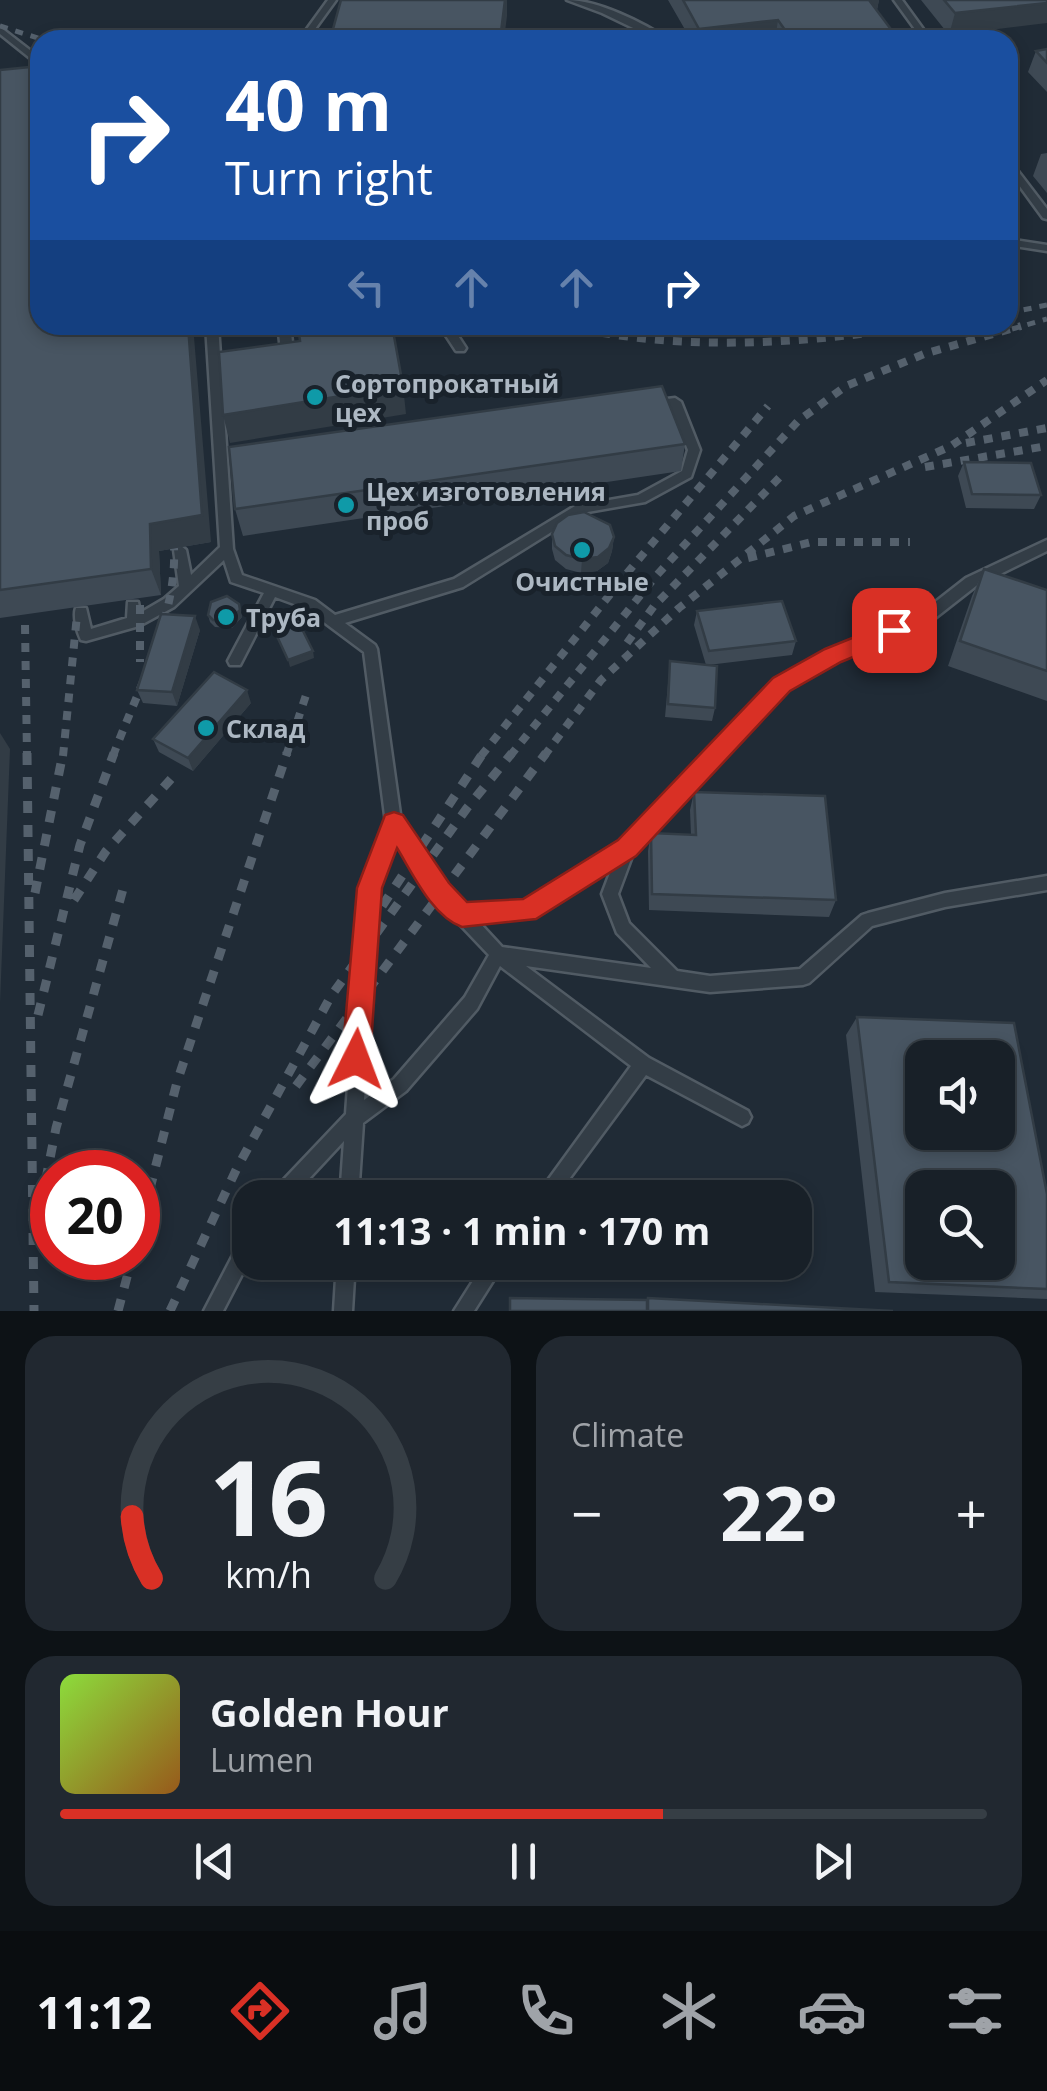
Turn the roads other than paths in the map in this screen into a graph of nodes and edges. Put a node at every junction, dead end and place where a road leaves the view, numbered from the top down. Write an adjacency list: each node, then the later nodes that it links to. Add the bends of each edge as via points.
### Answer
1 (332, 0): 5 (lane)
2 (571, 0): 6 (lane)
3 (898, 0): 7 (lane)
4 (0, 30): 8 (lane)
5 (310, 30)
6 (645, 30)
7 (920, 30)
8 (30, 56)
9 (1018, 177): 10 (lane)
10 (1047, 216)
11 (1018, 244): 12 (lane)
12 (1047, 248)
13 (213, 335): 19 (lane)
14 (285, 335): 17 (lane, via 288,362)
15 (452, 335): 16 (lane)
16 (460, 348)
17 (270, 364)
18 (234, 369): 19 (lane)
19 (216, 372): 22 (lane)
20 (635, 408): 29 (lane, via 675,402 694,450 687,474 641,499 579,509 458,583)
21 (242, 464): 22 (lane)
22 (222, 467): 24 (lane)
23 (1047, 545): 32 (lane, via 971,582 925,618 782,684)
24 (227, 549): 26 (lane); 27 (lane, via 236,578)
25 (180, 550): 26 (lane)
26 (186, 588): 28 (lane, via 169,603 86,636)
27 (272, 590): 29 (lane); 30 (lane)
28 (82, 612)
29 (333, 621): 31 (lane, via 370,648)
30 (235, 660)
31 (394, 823): 34 (lane); 39 (lane, via 370,888)
32 (627, 848): 34 (lane, via 526,911); 36 (lane, via 610,894 623,928)
33 (1047, 882): 36 (lane, via 868,920 803,977 710,984)
34 (462, 915): 35 (lane)
35 (498, 954): 36 (lane); 37 (lane); 39 (lane, via 471,1003 400,1085)
36 (673, 979)
37 (643, 1064): 38 (lane); 42 (lane)
38 (742, 1117)
39 (352, 1120): 40 (lane); 41 (lane)
40 (295, 1180)
41 (350, 1180)
42 (557, 1180)
43 (232, 1275): 46 (lane)
44 (345, 1280): 47 (lane)
45 (484, 1280): 48 (lane)
46 (213, 1311)
47 (344, 1311)
48 (463, 1311)

